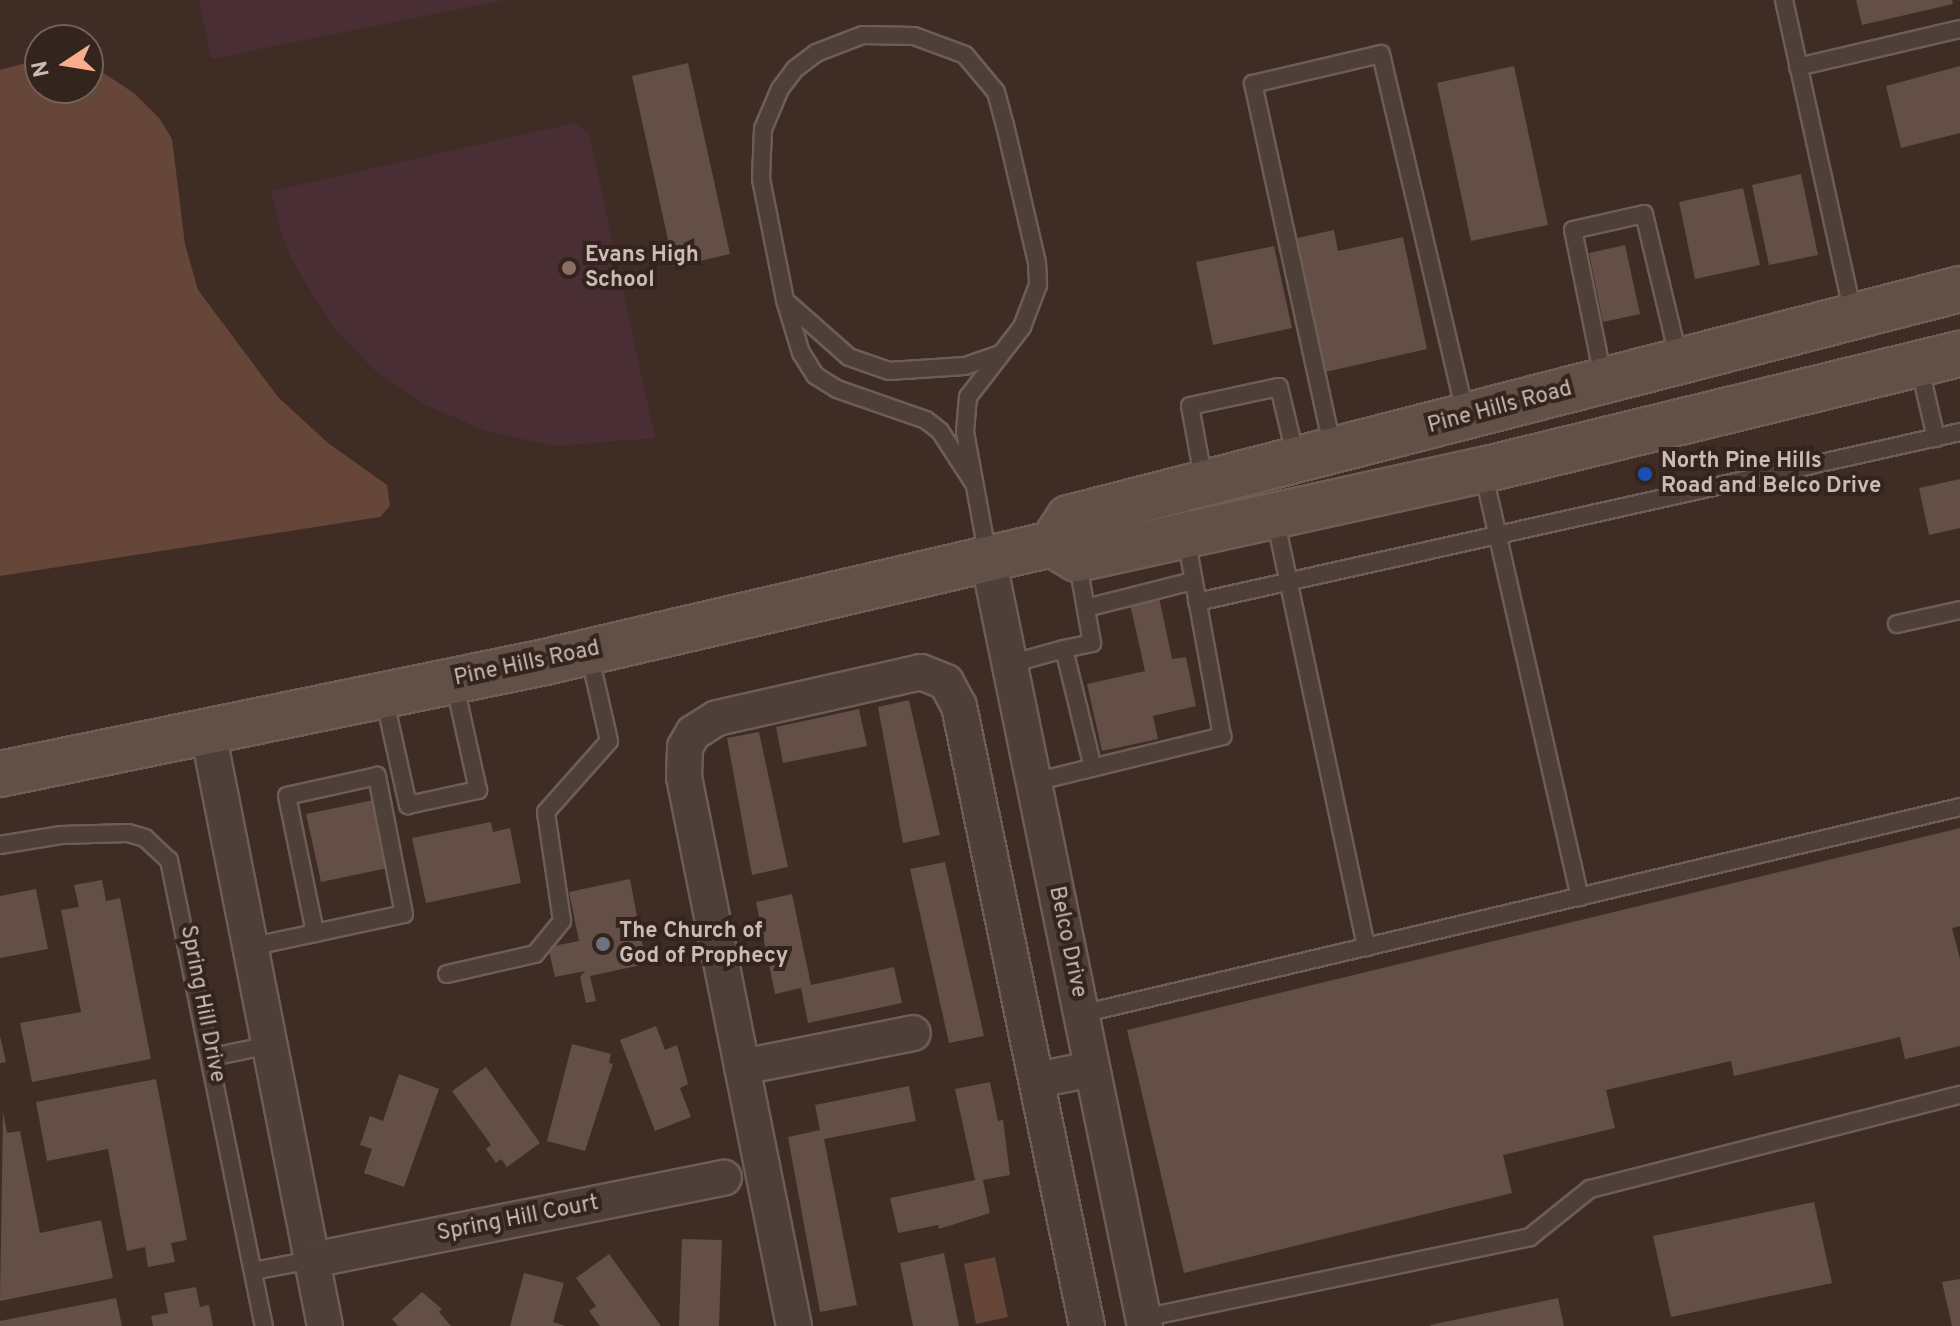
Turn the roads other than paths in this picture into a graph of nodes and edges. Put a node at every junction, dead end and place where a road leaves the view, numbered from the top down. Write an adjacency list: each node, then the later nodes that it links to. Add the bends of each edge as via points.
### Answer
1 (1784, 0): 3 (lane)
2 (1960, 29): 3 (lane)
3 (1798, 67): 6 (lane)
4 (1960, 289): 6 (main road, Pine Hills Road)
5 (785, 300): 7 (lane, via 820,336 870,367 934,370); 7 (lane, via 761,179 760,151 769,109 795,69 816,53 863,35 914,36 943,43 973,63 996,92 1037,263 1038,285 1022,327); 16 (lane, via 801,353 815,375 837,389 926,420 940,431)
6 (1854, 316): 9 (main road, Pine Hills Road)
7 (1001, 353): 16 (lane, via 968,397 965,432)
8 (1940, 359): 13 (lane); 15 (main road, Pine Hills Road)
9 (1680, 361): 10 (main road, Pine Hills Road); 10 (lane, via 1644,214 1573,230)
10 (1603, 381): 11 (main road, Pine Hills Road)
11 (1467, 417): 14 (main road, Pine Hills Road); 14 (lane, via 1381,54 1253,84 1280,213)
12 (1960, 432): 13 (lane)
13 (1936, 438): 20 (lane)
14 (1316, 459): 17 (main road, Pine Hills Road); 17 (lane, via 1279,387 1190,406)
15 (1483, 470): 18 (main road, Pine Hills Road); 20 (lane)
16 (973, 482): 22 (lane)
17 (1205, 487): 21 (main road, Pine Hills Road, via 1069,518)
18 (1274, 516): 19 (main road, Pine Hills Road); 24 (lane)
19 (1186, 537): 21 (main road, Pine Hills Road); 23 (lane)
20 (1499, 537): 24 (lane); 40 (lane)
21 (1065, 552): 22 (main road, Pine Hills Road); 26 (lane)
22 (988, 558): 30 (main road, Pine Hills Road); 31 (street, Belco Drive)
23 (1193, 581): 25 (lane); 26 (lane)
24 (1289, 584): 25 (lane); 43 (lane)
25 (1197, 602): 35 (lane, via 1222,736)
26 (1086, 608): 29 (lane, via 1092,643)
27 (1960, 610): 28 (lane)
28 (1897, 624)
29 (1064, 649): 31 (lane); 35 (lane)
30 (589, 651): 32 (main road, Pine Hills Road); 44 (lane, via 609,741 546,812 562,921 535,954)
31 (1010, 664): 37 (street, Belco Drive)
32 (454, 680): 33 (main road, Pine Hills Road); 33 (lane, via 478,790 408,805)
33 (384, 696): 34 (main road, Pine Hills Road)
34 (208, 732): 36 (main road, Pine Hills Road); 42 (street)
35 (1093, 768): 37 (lane)
36 (0, 774)
37 (1034, 782): 45 (street, Belco Drive)
38 (1960, 807): 40 (lane)
39 (0, 845): 48 (lane, Spring Hill Drive, via 108,832 145,838 158,847 179,889)
40 (1580, 897): 43 (lane)
41 (315, 933): 41 (lane, via 404,914 377,776 287,796); 42 (lane)
42 (250, 947): 47 (street)
43 (1366, 947): 45 (lane)
44 (447, 974)
45 (1081, 1014): 50 (street, Belco Drive)
46 (913, 1033): 49 (street)
47 (270, 1045): 48 (lane); 54 (street)
48 (212, 1057): 55 (lane, Spring Hill Drive)
49 (742, 1067): 51 (street, via 684,777 685,747 693,733 717,718 921,672 946,682 959,706); 59 (street)
50 (1092, 1069): 51 (street); 56 (street, Belco Drive)
51 (1037, 1080): 60 (street)
52 (1960, 1095): 56 (lane, via 1590,1189 1530,1237)
53 (724, 1178): 54 (street, Spring Hill Court)
54 (312, 1260): 55 (lane); 58 (street)
55 (253, 1271): 57 (lane, Spring Hill Drive)
56 (1144, 1322)
57 (264, 1326)
58 (325, 1326)
59 (794, 1326)
60 (1087, 1326)

